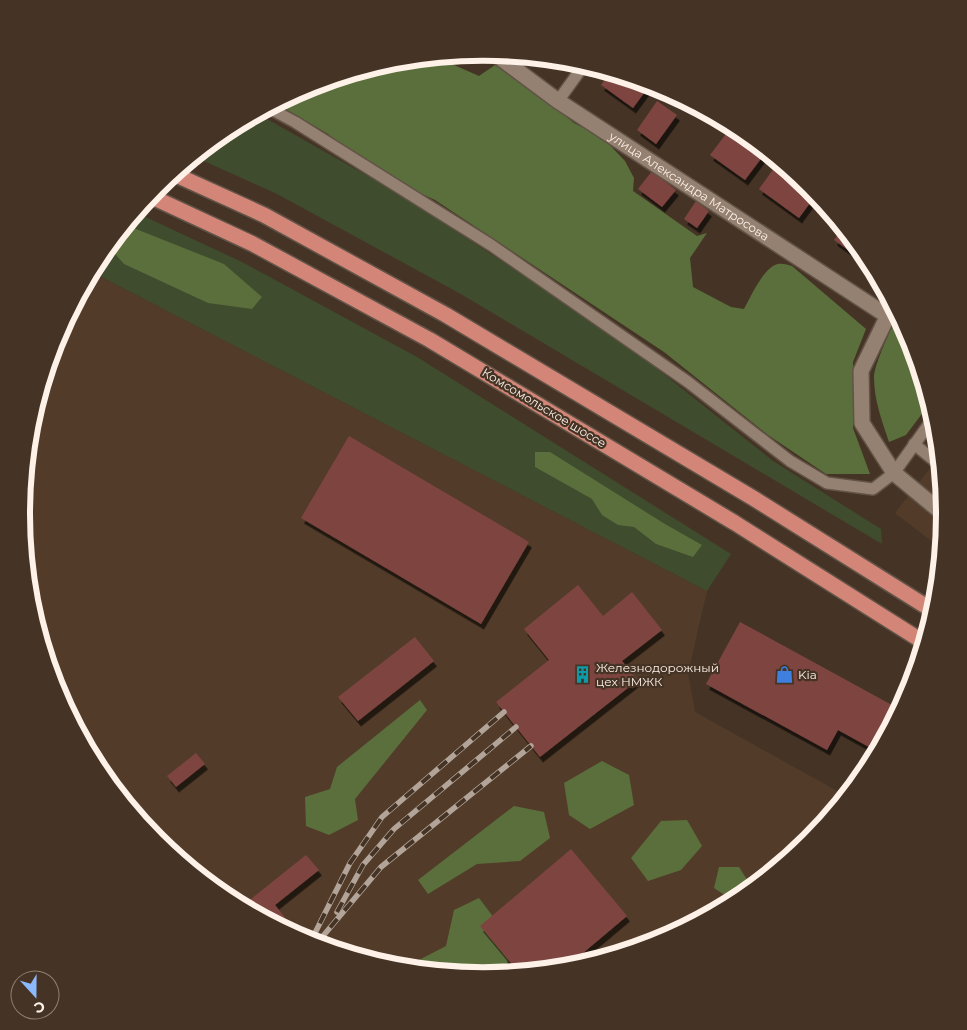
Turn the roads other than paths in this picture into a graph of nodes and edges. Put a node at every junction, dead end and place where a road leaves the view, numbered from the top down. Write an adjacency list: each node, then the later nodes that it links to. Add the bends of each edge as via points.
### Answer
1 (505, 62): 3 (street, улица Александра Матросова)
2 (579, 72): 3 (lane)
3 (558, 101): 7 (street, улица Александра Матросова)
4 (276, 112): 12 (lane, via 491,245 688,382 790,461 827,483 873,489)
5 (181, 177): 14 (main road, via 264,215 446,315 753,498)
6 (158, 200): 15 (main road, Комсомольское шоссе, via 253,244 430,340 735,523)
7 (887, 309)
8 (888, 311): 12 (street, via 861,371 862,423)
9 (928, 426): 10 (lane)
10 (914, 444): 11 (lane); 12 (lane)
11 (933, 460)
12 (894, 473): 13 (street)
13 (937, 508)
14 (927, 607)
15 (920, 640)

